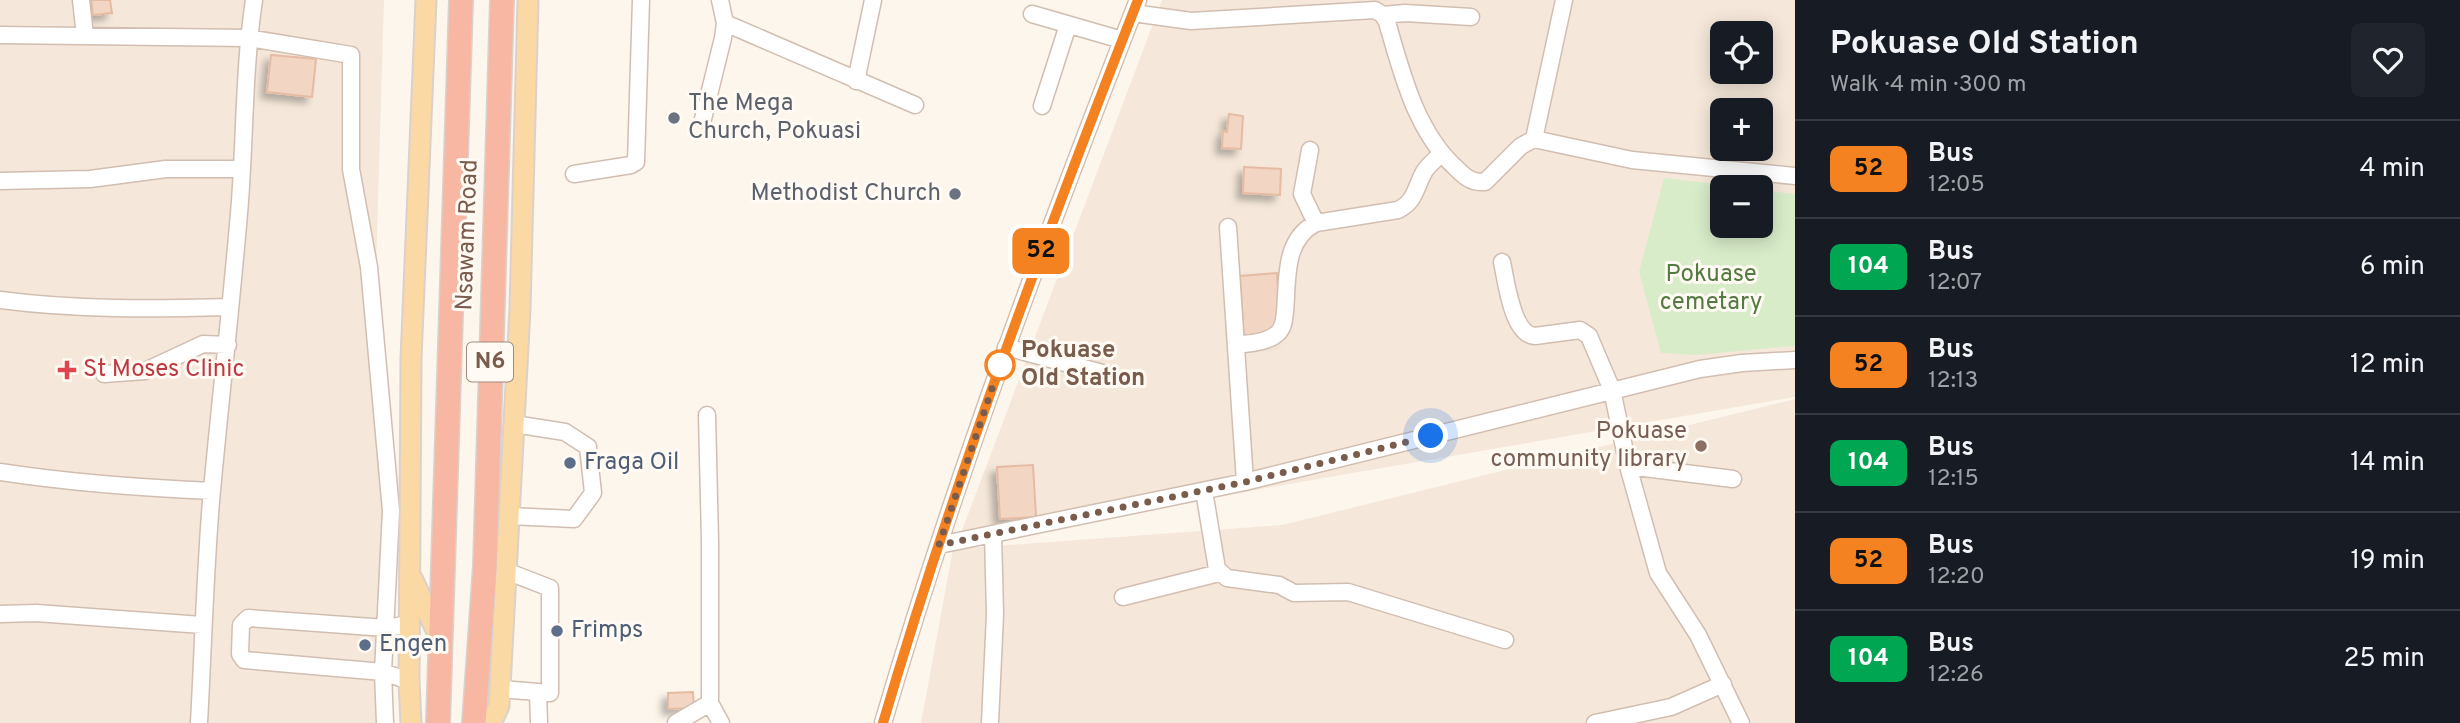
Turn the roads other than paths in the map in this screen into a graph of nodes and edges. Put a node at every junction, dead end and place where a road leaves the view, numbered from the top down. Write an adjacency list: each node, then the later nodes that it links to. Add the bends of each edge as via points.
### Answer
1 (81, 0): 19 (street)
2 (254, 0): 20 (street)
3 (426, 0): 57 (main road, via 411,359)
4 (461, 0): 64 (highway, Nsawam Road / N6)
5 (502, 0): 76 (highway, Nsawam Road / N6, via 485,566)
6 (527, 0): 46 (main road)
7 (641, 0): 30 (street, via 638,157 631,165)
8 (720, 0): 16 (street)
9 (873, 0): 22 (street)
10 (1546, 0): 11 (street)
11 (1563, 5): 26 (street)
12 (1135, 6): 14 (street, via 1191,21 1363,10); 21 (street)
13 (1032, 14): 17 (street)
14 (1383, 15): 15 (street); 28 (street, via 1406,86)
15 (1471, 17)
16 (725, 23): 22 (street); 25 (street)
17 (1068, 25): 21 (street); 24 (street)
18 (0, 35): 19 (street)
19 (85, 36): 20 (street)
20 (248, 37): 29 (street); 63 (street, via 351,54 351,169 369,267 391,511)
21 (1122, 40): 40 (street)
22 (856, 81): 23 (street)
23 (915, 106)
24 (1042, 106)
25 (703, 119)
26 (1534, 139): 28 (street, via 1485,182 1468,179); 31 (street, via 1632,160)
27 (1310, 150): 33 (street, via 1302,194)
28 (1441, 154): 33 (street, via 1427,168 1414,197 1398,210)
29 (242, 169): 32 (street, via 166,169 90,179); 37 (street)
30 (574, 174)
31 (1795, 176)
32 (0, 181)
33 (1316, 223): 39 (street, via 1294,241 1281,330 1270,338)
34 (1228, 228): 39 (street)
35 (1502, 262): 44 (street, via 1523,332 1530,336 1585,332)
36 (0, 300): 37 (street, via 137,309)
37 (230, 307): 38 (street)
38 (228, 345): 42 (street, via 203,344 145,371); 51 (street)
39 (1236, 345): 50 (street)
40 (1006, 347): 43 (street); 55 (street)
41 (1795, 360): 44 (street, via 1700,369)
42 (104, 374)
43 (1106, 374)
44 (1612, 390): 47 (street); 50 (street)
45 (706, 415): 71 (street)
46 (514, 424): 53 (main road); 53 (street, via 565,432 588,447 593,493 574,519)
47 (1629, 466): 49 (street); 68 (street, via 1658,573)
48 (0, 472): 51 (street, via 121,487)
49 (1733, 479)
50 (1245, 482): 52 (street)
51 (212, 491): 62 (street)
52 (1204, 491): 54 (street); 58 (street)
53 (509, 516): 56 (main road)
54 (993, 534): 55 (street); 82 (street)
55 (939, 545): 81 (street)
56 (506, 571): 69 (main road); 70 (street, via 550,588 550,693)
57 (410, 572): 61 (main road); 64 (main road)
58 (1219, 572): 59 (street); 65 (street, via 1227,578 1279,584 1294,593 1348,592)
59 (1123, 597)
60 (0, 614): 62 (street)
61 (410, 624): 63 (street); 67 (main road)
62 (202, 625): 72 (street)
63 (386, 628): 66 (street); 66 (street, via 248,618 241,625 244,660)
64 (440, 639): 75 (highway, Nsawam Road / N6)
65 (1505, 639)
66 (383, 672): 67 (street); 73 (street)
67 (409, 681): 74 (main road)
68 (1723, 684): 83 (street, via 1671,707); 84 (street)
69 (500, 689): 70 (street); 77 (main road)
70 (538, 692): 78 (street)
71 (710, 703): 79 (street); 80 (street)
72 (199, 723)
73 (385, 723)
74 (411, 723)
75 (438, 723)
76 (474, 723)
77 (491, 723)
78 (539, 723)
79 (676, 723)
80 (721, 723)
81 (883, 723)
82 (990, 723)
83 (1595, 723)
84 (1741, 723)

